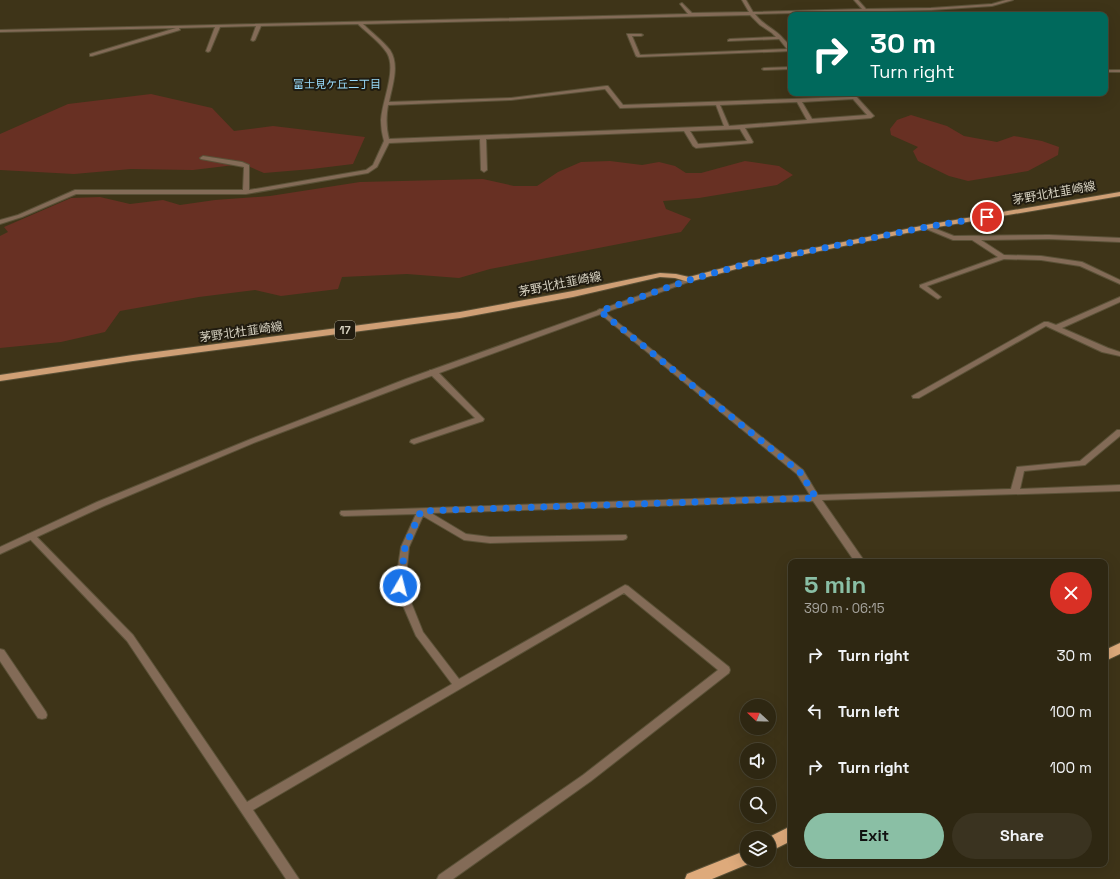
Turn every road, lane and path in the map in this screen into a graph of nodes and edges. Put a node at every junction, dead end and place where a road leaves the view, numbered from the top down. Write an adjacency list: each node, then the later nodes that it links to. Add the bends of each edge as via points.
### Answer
1 (744, 0): 7 (street)
2 (856, 0): 5 (street)
3 (1011, 0): 5 (street, via 984,6 931,10)
4 (682, 4): 9 (street)
5 (865, 11): 6 (street)
6 (852, 12)
7 (752, 14): 8 (street); 9 (street); 16 (street)
8 (788, 14)
9 (691, 15): 10 (street)
10 (360, 23): 11 (street); 29 (street, via 390,53 392,67)
11 (258, 25): 12 (street); 17 (street)
12 (218, 26): 13 (street); 21 (street)
13 (187, 27): 14 (street); 22 (street)
14 (0, 30)
15 (641, 35): 20 (street, via 630,35 638,56)
16 (780, 38): 18 (street); 19 (street)
17 (253, 40)
18 (730, 40)
19 (788, 47)
20 (788, 50)
21 (208, 51)
22 (92, 55)
23 (788, 68): 24 (street)
24 (764, 69)
25 (1108, 71): 26 (street)
26 (1120, 71)
27 (854, 98): 28 (street); 31 (street, via 871,116)
28 (799, 101): 30 (street); 31 (street)
29 (386, 104): 30 (street, via 511,99 606,87 622,108); 36 (street, via 383,126)
30 (718, 105): 32 (street)
31 (811, 122): 33 (street)
32 (727, 127): 33 (street); 34 (street)
33 (742, 127): 34 (street, via 750,142 696,146)
34 (686, 129): 35 (street)
35 (483, 137): 36 (street); 38 (street)
36 (387, 141): 39 (street, via 375,166 368,171)
37 (203, 158): 39 (street, via 247,166)
38 (484, 170)
39 (246, 192): 41 (street, via 76,192)
40 (1120, 194): 42 (main road, 茅野北杜韮崎線 / 17)
41 (0, 222)
42 (926, 227): 43 (street, via 953,238); 46 (main road, 茅野北杜韮崎線 / 17, via 746,264)
43 (974, 238): 44 (street, via 1050,237); 45 (street)
44 (1120, 240)
45 (1003, 257): 47 (street, via 1040,258 1082,264); 48 (street, via 922,286)
46 (689, 280): 50 (street); 54 (main road, 茅野北杜韮崎線 / 17, via 660,275 460,315)
47 (1120, 282)
48 (938, 297)
49 (1120, 299): 51 (street)
50 (600, 311): 53 (street); 60 (street, via 800,472)
51 (1056, 328): 52 (street); 55 (street, via 1046,323)
52 (1120, 354)
53 (433, 372): 57 (street, via 480,419); 63 (street, via 279,430 127,492)
54 (0, 378)
55 (916, 396)
56 (1120, 432): 59 (street, via 1082,463 1020,468)
57 (414, 442)
58 (1120, 488): 59 (street)
59 (1015, 492): 60 (street)
60 (816, 498): 61 (street); 66 (street)
61 (421, 511): 62 (street); 64 (street, via 464,537 490,540); 70 (street, via 405,547 400,586 419,633)
62 (344, 513)
63 (31, 536): 65 (street); 72 (street, via 130,638)
64 (623, 537)
65 (0, 551)
66 (858, 559)
67 (1120, 648): 69 (highway)
68 (0, 652): 71 (street)
69 (1108, 654)
70 (458, 685): 72 (street); 77 (street, via 625,588 725,670 587,778)
71 (42, 715)
72 (245, 809): 76 (street)
73 (788, 835): 74 (highway)
74 (776, 841)
75 (740, 861): 78 (highway)
76 (293, 879)
77 (443, 879)
78 (693, 879)

